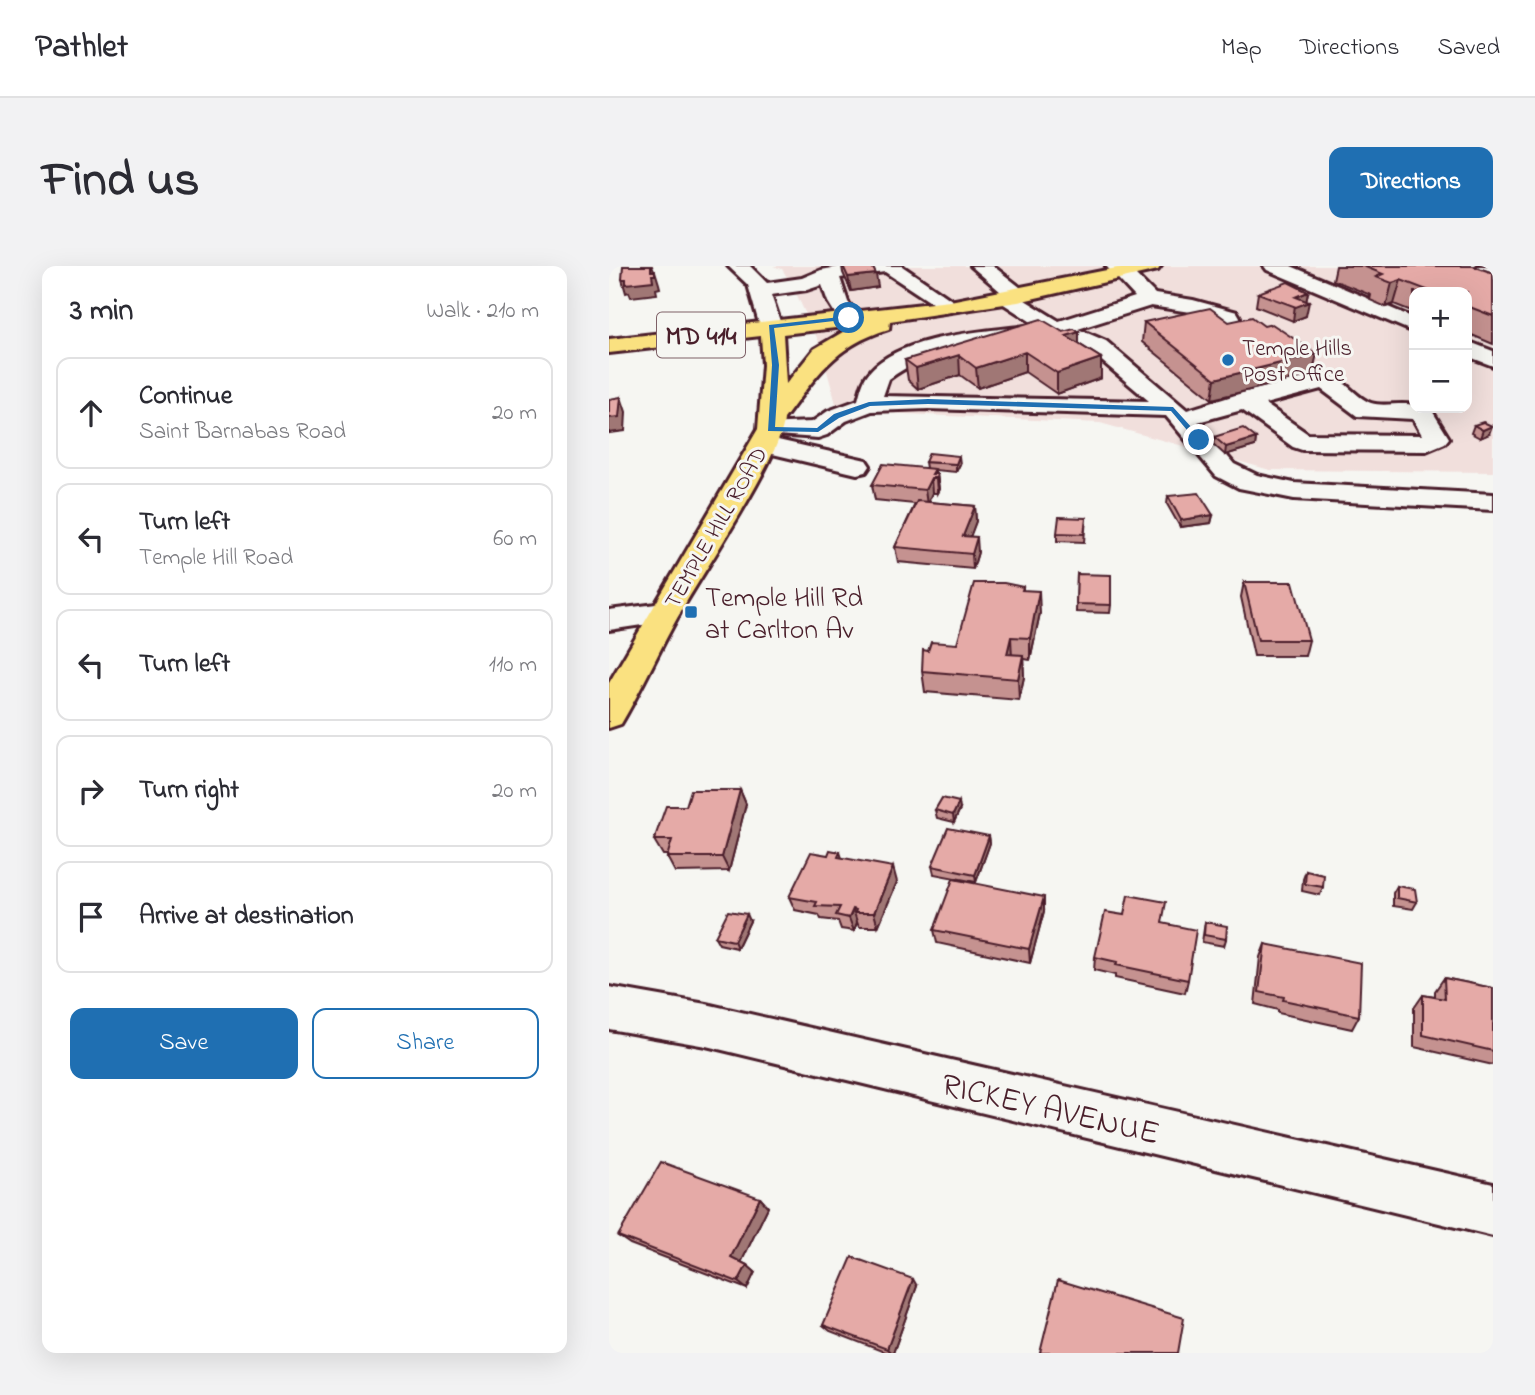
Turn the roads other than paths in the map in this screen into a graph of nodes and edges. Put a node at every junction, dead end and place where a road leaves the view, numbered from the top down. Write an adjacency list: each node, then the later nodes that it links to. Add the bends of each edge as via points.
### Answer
1 (738, 266): 11 (street)
2 (981, 266): 12 (street)
3 (1151, 266): 7 (main road, MD 414)
4 (1487, 266): 6 (street)
5 (1287, 268): 18 (street)
6 (1493, 268)
7 (1121, 270): 12 (main road, MD 414); 13 (street)
8 (828, 274): 11 (street, via 807,284); 14 (street, via 894,268); 17 (street)
9 (1467, 275): 10 (street)
10 (1493, 284)
11 (759, 290): 19 (street)
12 (1012, 296): 14 (main road, MD 414); 20 (street)
13 (1148, 299): 16 (street); 20 (street, via 1129,309)
14 (948, 305): 15 (main road, MD 414)
15 (922, 308): 17 (main road, MD 414); 29 (main road, via 859,331 822,354)
16 (1229, 317)
17 (849, 318): 19 (main road, MD 414)
18 (1409, 324)
19 (771, 327): 21 (main road, MD 414); 29 (main road, TEMPLE HILL ROAD, via 775,365)
20 (1056, 328): 27 (street, via 965,341 905,357 878,375); 28 (street, via 1098,346)
21 (609, 346)
22 (1472, 350): 24 (street)
23 (1302, 357): 25 (street)
24 (1493, 359)
25 (1326, 382): 26 (street); 26 (street, via 1366,411 1422,414 1436,438 1426,443 1303,442)
26 (1245, 401): 28 (street)
27 (869, 404): 28 (street, via 928,402); 29 (street, via 837,416 818,430)
28 (1177, 414): 31 (street, via 1225,470 1249,482 1294,491)
29 (769, 430): 30 (street); 32 (main road, TEMPLE HILL ROAD)
30 (857, 466)
31 (1493, 502)
32 (664, 613): 33 (street); 34 (main road, TEMPLE HILL ROAD)
33 (609, 620)
34 (609, 715)
35 (609, 1008): 36 (street, RICKEY AVENUE, via 706,1025)
36 (1493, 1210)

